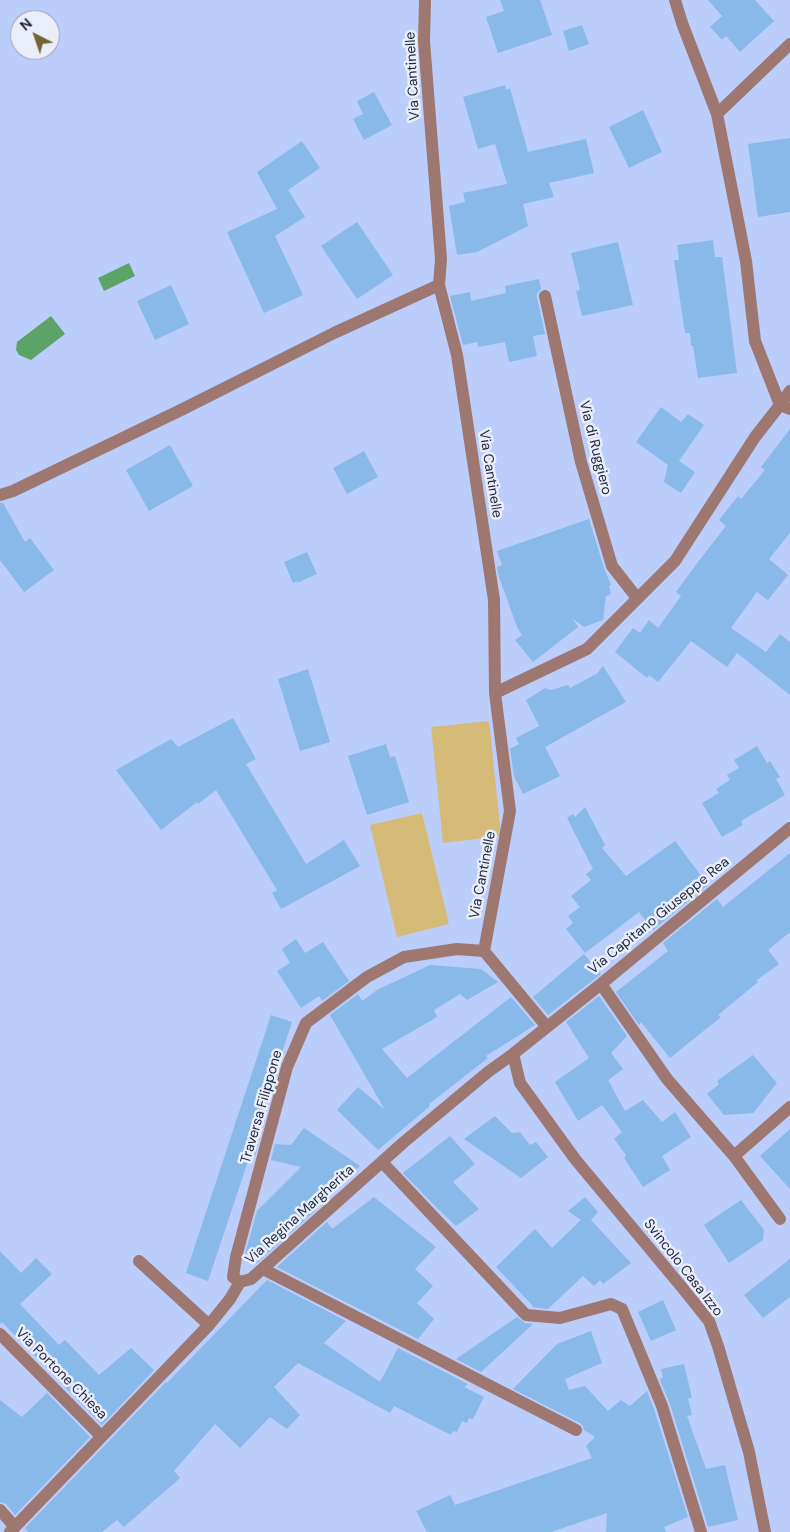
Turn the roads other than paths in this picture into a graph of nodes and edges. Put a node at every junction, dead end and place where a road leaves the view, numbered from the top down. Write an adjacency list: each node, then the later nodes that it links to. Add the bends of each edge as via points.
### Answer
1 (425, 0): 5 (street, Via Cantinelle, via 424,41 441,260)
2 (675, 0): 4 (street)
3 (790, 44): 4 (street)
4 (716, 114): 8 (street, via 746,261 755,341)
5 (439, 285): 9 (street); 11 (street, Via Cantinelle, via 457,355 494,600)
6 (545, 296): 10 (street, Via di Ruggiero, via 584,471 612,566)
7 (790, 391): 8 (street)
8 (785, 407): 10 (street, via 755,436 675,561)
9 (0, 495)
10 (637, 598): 11 (street, via 587,649)
11 (495, 693): 13 (street, Via Cantinelle, via 510,811)
12 (790, 828): 14 (street, Via Capitano Giuseppe Rea)
13 (484, 951): 15 (street); 23 (street, Traversa Filippone, via 457,950 404,957 366,977 306,1024 287,1066 236,1257 233,1277)
14 (601, 984): 15 (street, Via Capitano Giuseppe Rea); 18 (street, via 667,1079)
15 (547, 1027): 16 (street, Via Regina Margherita)
16 (513, 1054): 19 (street, Via Regina Margherita); 31 (street, Svincolo Casa Izzo, via 520,1083 575,1159 709,1321 749,1452)
17 (790, 1107): 18 (street)
18 (734, 1156): 20 (street)
19 (382, 1162): 22 (street, Via Regina Margherita); 30 (street, via 526,1315 560,1318 611,1304 622,1310 662,1406)
20 (780, 1219)
21 (139, 1261): 24 (street)
22 (263, 1269): 23 (street, Via Regina Margherita, via 251,1279); 26 (street)
23 (240, 1282): 24 (street, Via Regina Margherita)
24 (209, 1325): 27 (street, Via Regina Margherita)
25 (0, 1334): 27 (street, Via Portone Chiesa)
26 (576, 1430)
27 (101, 1436): 29 (street, Via Regina Margherita)
28 (0, 1510): 29 (street)
29 (12, 1529)
30 (701, 1532)
31 (765, 1532)

